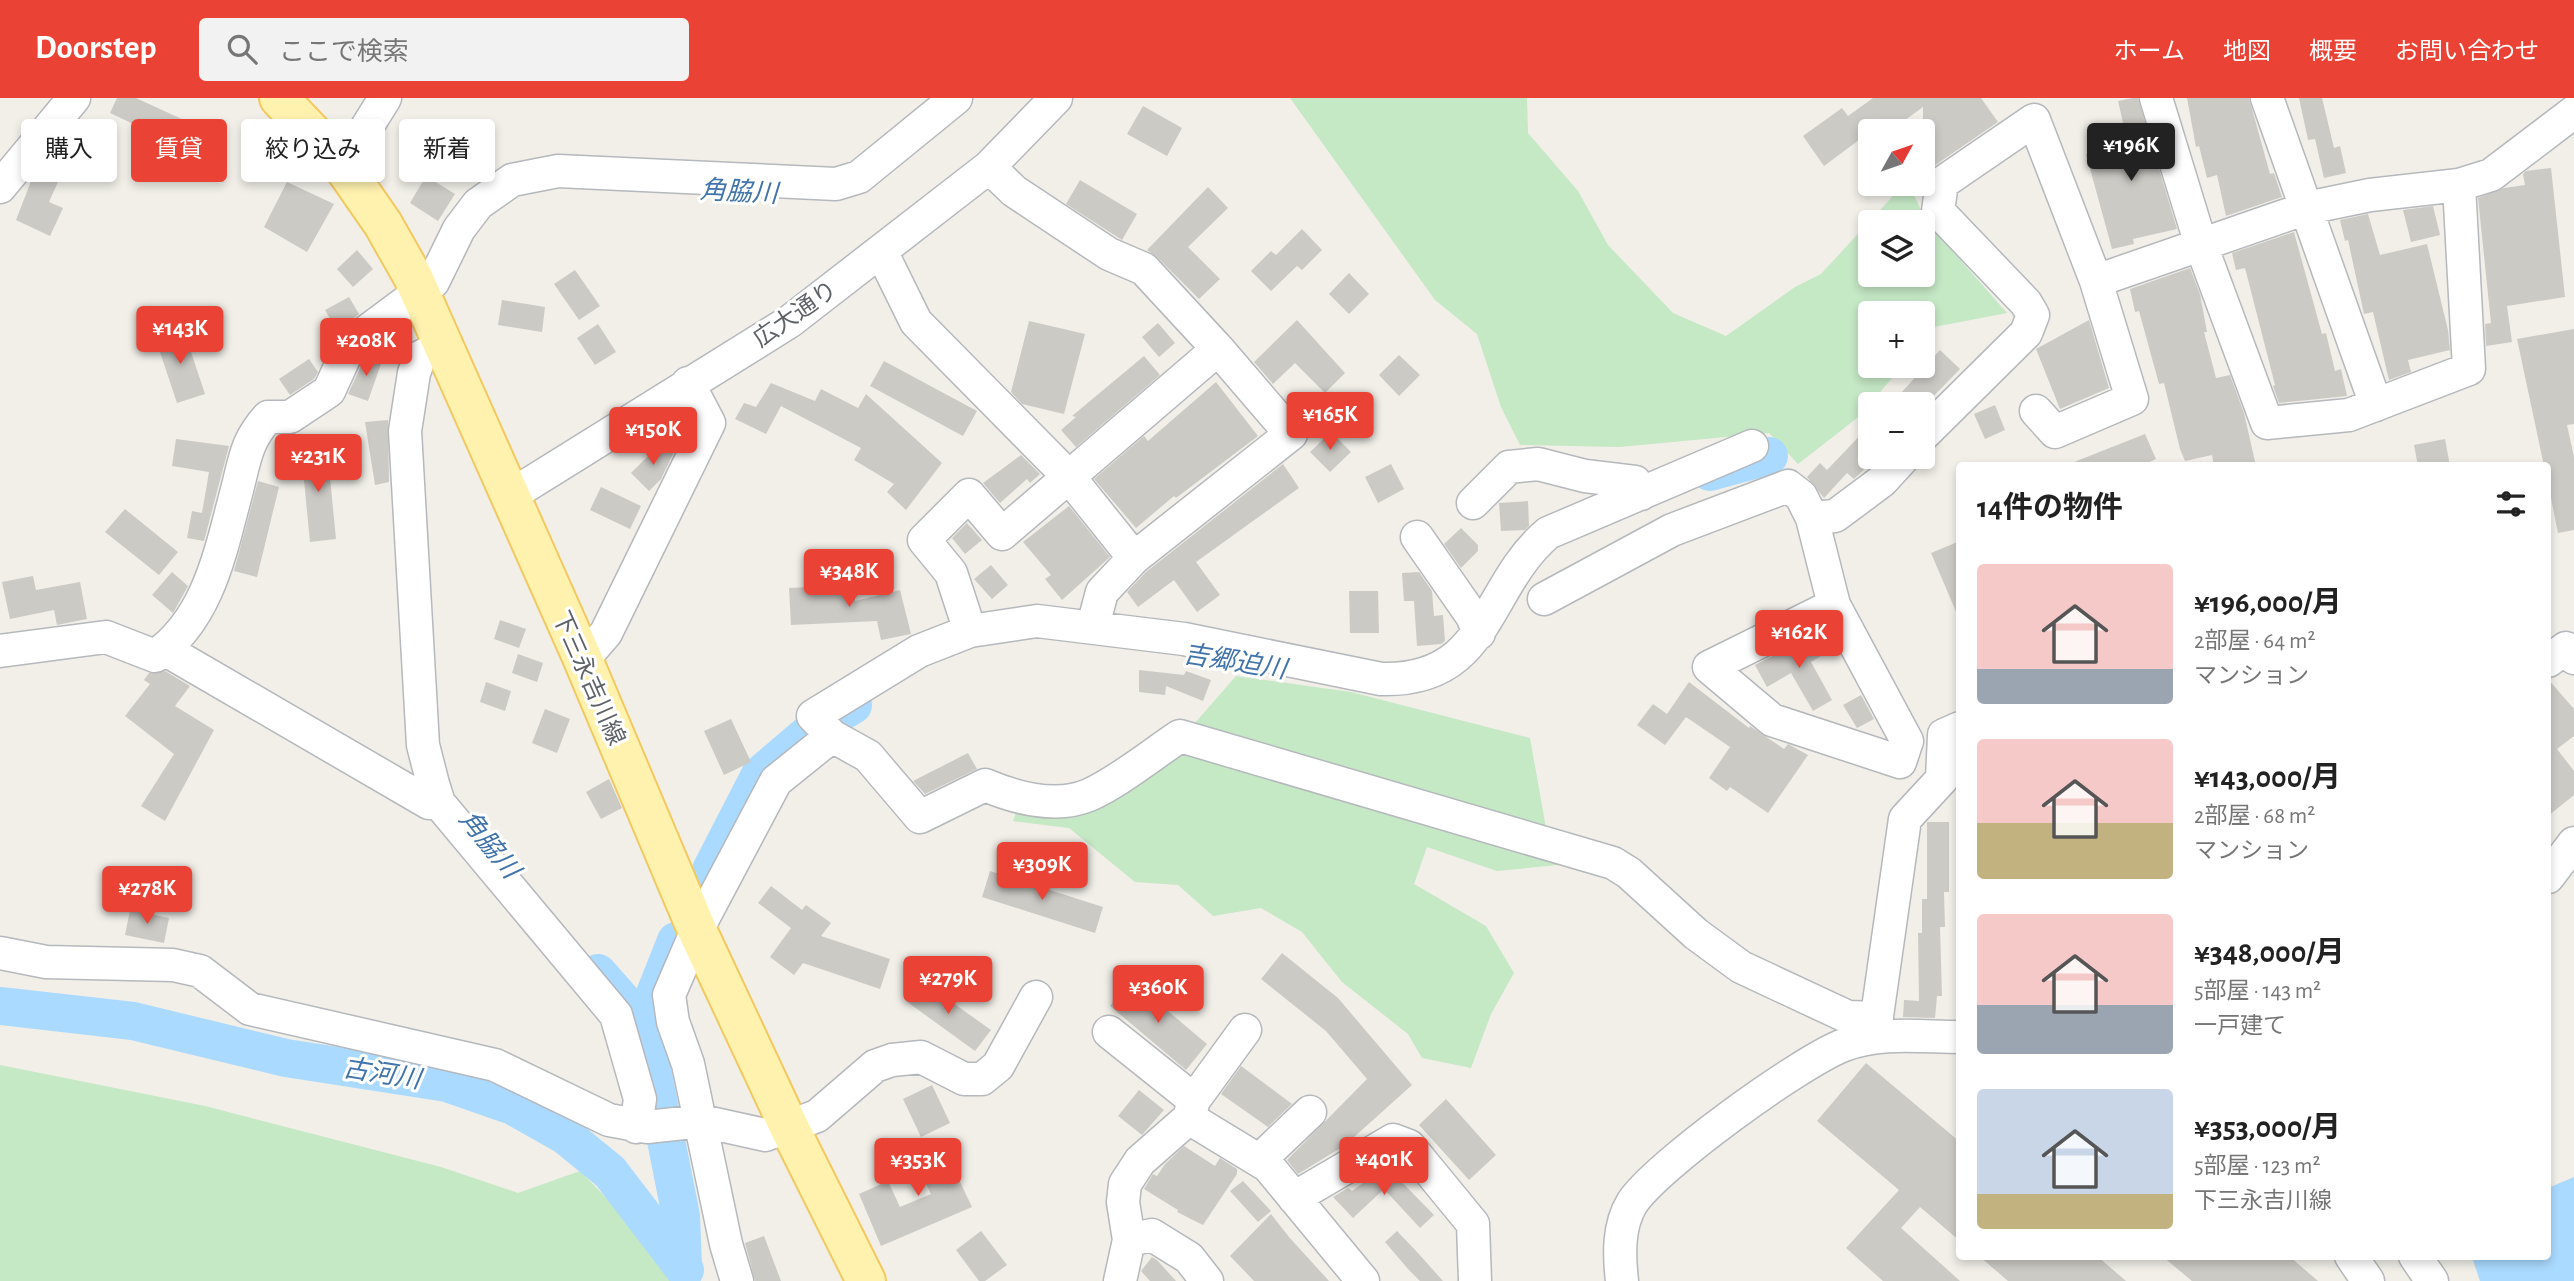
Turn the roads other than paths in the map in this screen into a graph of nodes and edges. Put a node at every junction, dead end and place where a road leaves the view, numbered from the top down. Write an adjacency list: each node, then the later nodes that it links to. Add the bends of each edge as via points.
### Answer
1 (74, 98): 14 (street)
2 (279, 98): 9 (main road, 下三永吉川線)
3 (385, 98): 10 (street)
4 (956, 98): 19 (street, via 859,177 836,184 558,171 512,180 478,204 459,229 433,282)
5 (1056, 98): 11 (street, 広大通り)
6 (2156, 98): 16 (street)
7 (2267, 98): 15 (street)
8 (2574, 112): 13 (street, via 2491,175)
9 (299, 119)
10 (372, 119)
11 (989, 167): 17 (street, 広大通り); 21 (street, via 1014,191 1109,254 1144,270)
12 (354, 182): 19 (main road, 下三永吉川線, via 383,224)
13 (2459, 185): 15 (street); 23 (street, via 2469,369)
14 (0, 187)
15 (2307, 208): 16 (street); 23 (street)
16 (2200, 245): 18 (street); 23 (street, via 2267,423 2349,415)
17 (881, 251): 22 (street, 広大通り, via 789,322); 28 (street, via 916,321)
18 (2095, 281): 24 (street, via 2132,399 2055,432); 25 (street, via 2034,120 1942,183 1938,211 2033,315 2026,333)
19 (419, 293): 20 (main road, 下三永吉川線); 40 (street, via 351,343 329,391 290,417 268,417 251,436 213,581)
20 (442, 346): 30 (main road, 下三永吉川線); 47 (street, via 420,357 405,431 424,745)
21 (1218, 349): 28 (street); 34 (street, via 1291,435)
22 (688, 383): 30 (street, 広大通り); 42 (street, via 709,423 606,633)
23 (2376, 405)
24 (2036, 411)
25 (1935, 423)
26 (1752, 446): 29 (street)
27 (1892, 469): 32 (street, via 1835,516)
28 (1070, 478): 34 (street); 38 (street, via 1002,534 969,495 923,540 951,573)
29 (1641, 494): 31 (street, via 1635,482 1538,464 1509,467); 39 (street, via 1548,533 1532,547)
30 (508, 497): 42 (main road, 下三永吉川線)
31 (1472, 503)
32 (1812, 518): 35 (street, via 1801,496 1788,485 1672,530); 36 (street)
33 (1417, 537): 39 (street)
34 (1134, 558): 37 (street, via 1102,592)
35 (1544, 598)
36 (1834, 605): 36 (street, via 1908,741 1900,762 1772,720 1709,667)
37 (1093, 626): 38 (street, via 1037,621); 39 (street, via 1393,679 1424,675 1452,662)
38 (970, 631): 45 (street, via 919,651 813,716)
39 (1479, 633)
40 (164, 649): 41 (street, via 155,656 106,637); 47 (street, via 429,803)
41 (0, 651)
42 (580, 655): 50 (main road, 下三永吉川線)
43 (2574, 658): 44 (street, via 2566,648)
44 (2551, 660)
45 (826, 730): 50 (street, via 776,781); 53 (street, via 869,756 920,817 985,785 1017,799 1088,795 1180,736 1613,863 1741,967)
46 (1956, 730): 53 (street, via 1944,736 1942,779 1905,819)
47 (439, 803): 60 (street, via 616,1015 640,1099)
48 (2574, 843): 49 (street)
49 (2551, 873)
50 (697, 929): 59 (street, via 669,995); 61 (main road, 下三永吉川線)
51 (0, 953): 60 (street, via 46,962 173,965 200,971 250,1009 495,1065 609,1120)
52 (1036, 997): 61 (street, via 998,1066 982,1079 964,1079 921,1057 892,1060 875,1066 817,1116)
53 (1864, 1028): 56 (street); 73 (street, via 1803,1066 1646,1185 1631,1205 1620,1239)
54 (1245, 1030): 57 (street)
55 (1109, 1031): 57 (street)
56 (1956, 1037)
57 (1191, 1109): 62 (street); 64 (street, via 1140,1161 1125,1184)
58 (1310, 1112): 62 (street, via 1269,1151)
59 (698, 1121): 60 (street); 61 (street, via 765,1135); 67 (street)
60 (642, 1127)
61 (790, 1129): 68 (main road, 下三永吉川線)
62 (1263, 1163): 63 (street)
63 (1294, 1198): 71 (street); 72 (street, via 1393,1140 1409,1146 1473,1224)
64 (1129, 1240): 69 (street); 70 (street, via 1153,1235 1189,1258)
65 (2354, 1260): 74 (street)
66 (2418, 1260): 75 (street)
67 (737, 1281)
68 (866, 1281)
69 (1120, 1281)
70 (1208, 1281)
71 (1363, 1281)
72 (1475, 1281)
73 (1622, 1281)
74 (2368, 1281)
75 (2431, 1281)

